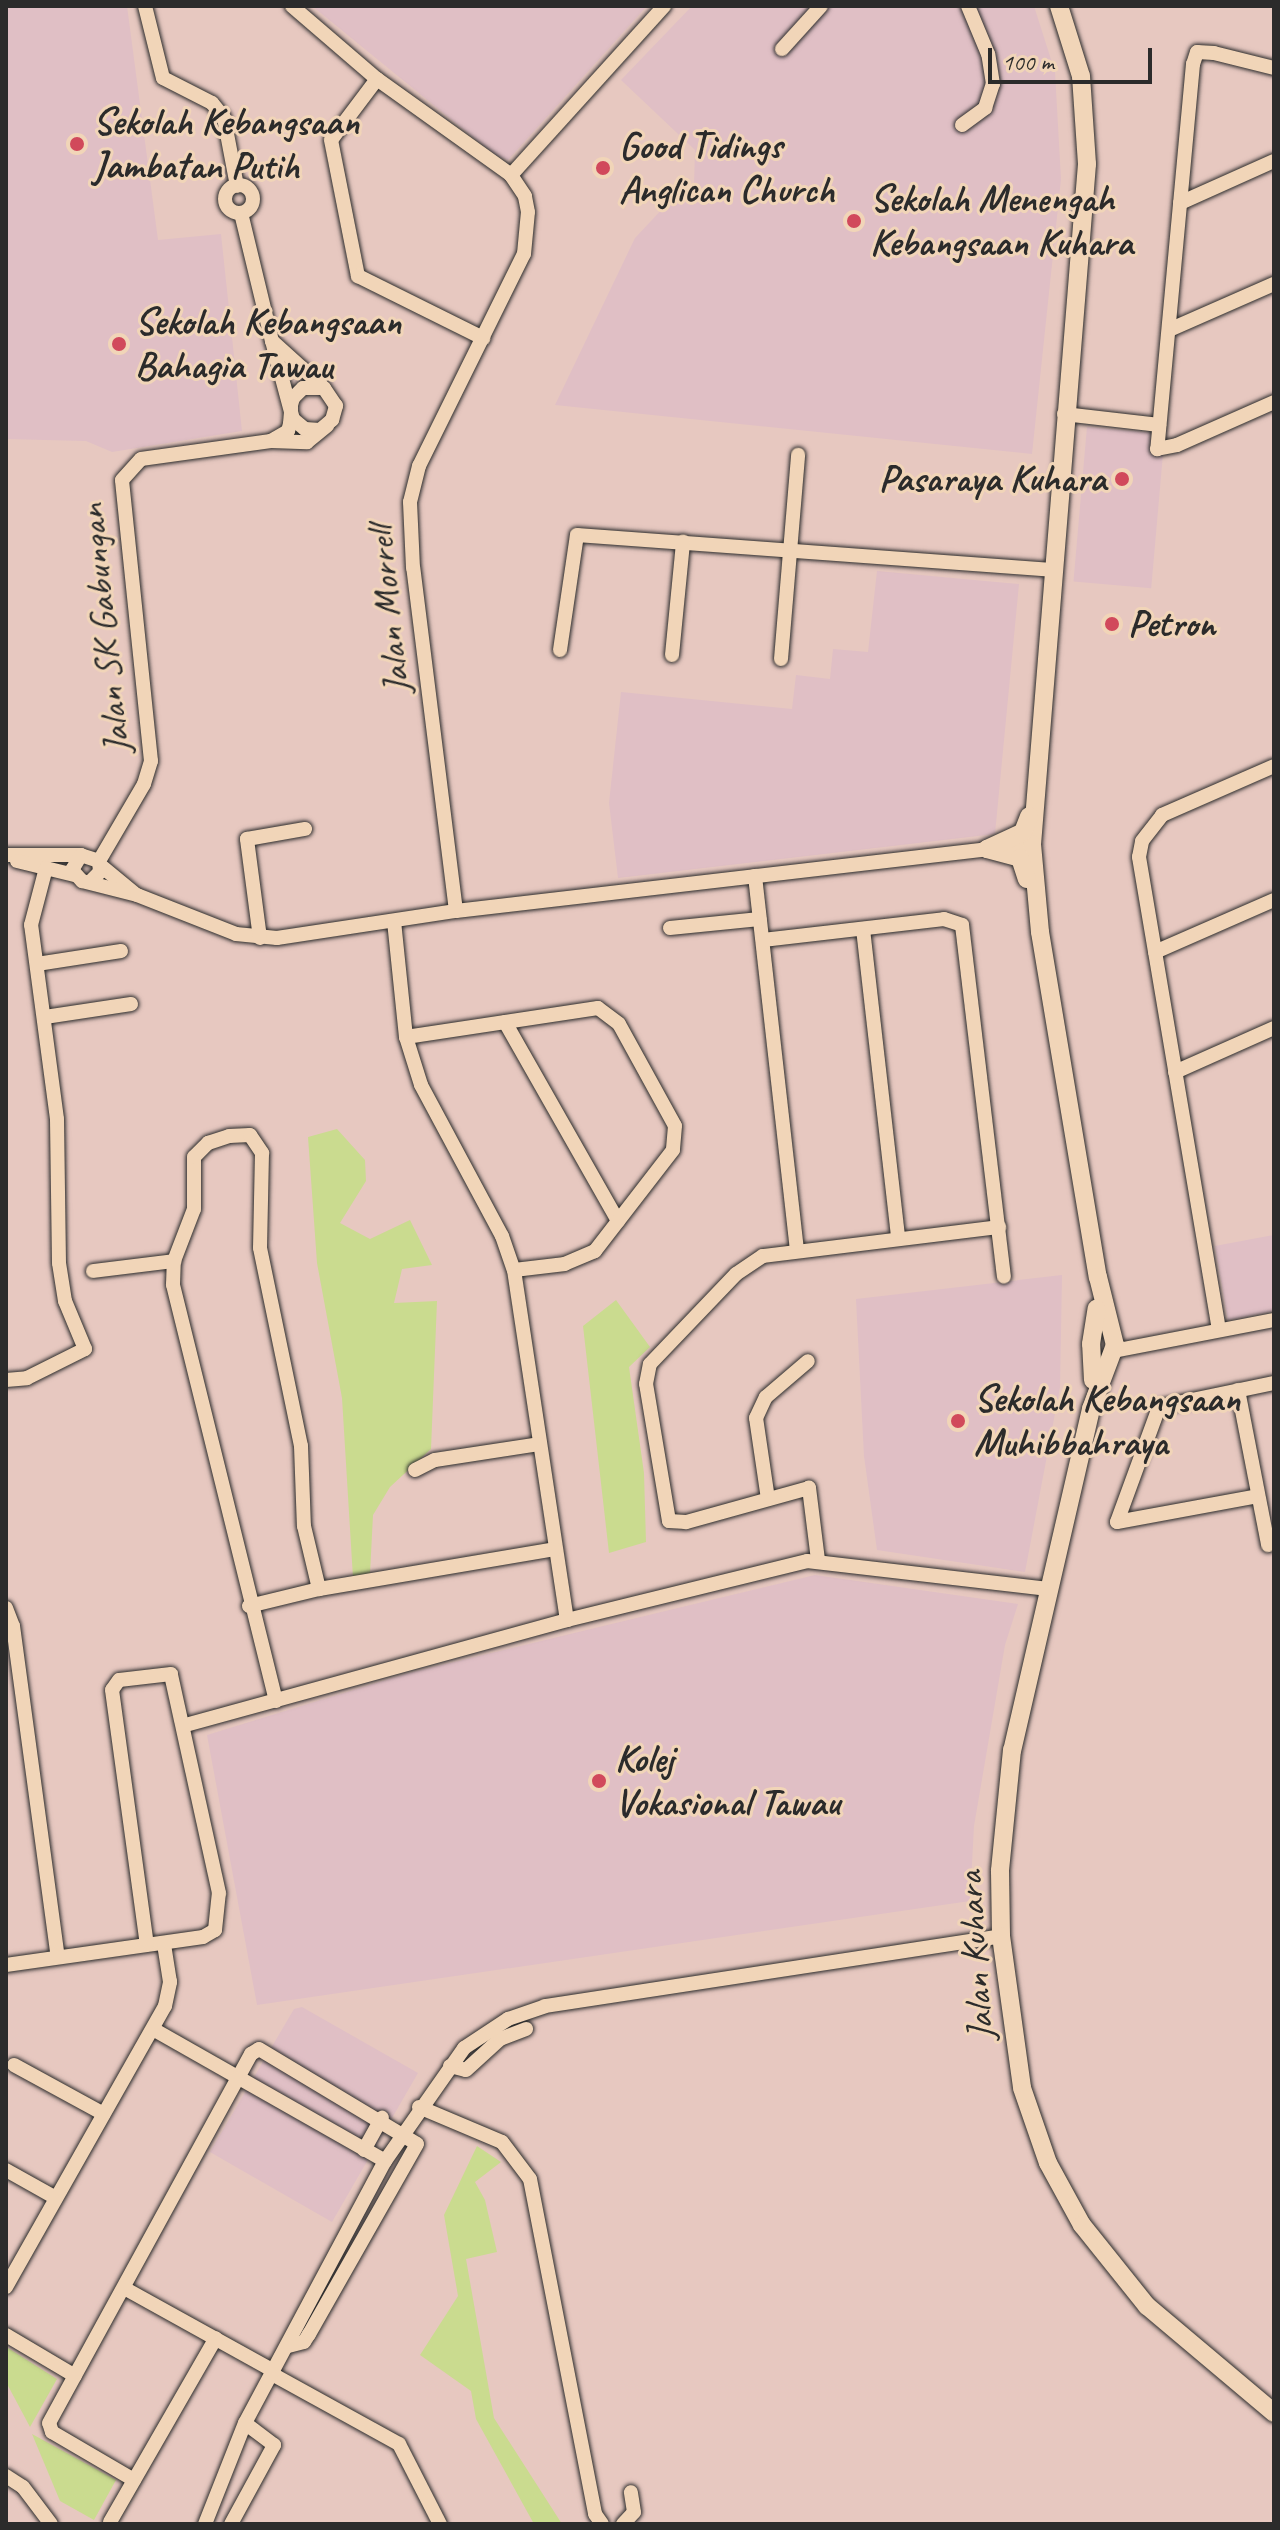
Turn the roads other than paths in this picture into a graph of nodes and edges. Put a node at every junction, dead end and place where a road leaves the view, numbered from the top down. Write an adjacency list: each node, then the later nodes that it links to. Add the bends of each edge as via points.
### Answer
1 (145, 6): 17 (street, via 163,78 212,103 224,118 237,186 229,190 226,203 241,213)
2 (292, 6): 9 (street)
3 (664, 6): 12 (street)
4 (821, 6): 7 (street)
5 (968, 6): 10 (street, via 988,54 993,84 985,108)
6 (1059, 6): 21 (main road, via 1081,76 1088,135)
7 (782, 49)
8 (1274, 68): 13 (street, via 1197,52)
9 (377, 79): 12 (street); 16 (street, via 331,140 358,276)
10 (962, 125)
11 (1274, 161): 13 (street)
12 (511, 175): 16 (street, Jalan Morrell, via 525,196 527,239)
13 (1180, 203): 15 (street)
14 (1274, 284): 15 (street)
15 (1169, 330): 22 (street)
16 (483, 338): 45 (street, Jalan Morrell, via 419,466 410,502 413,568)
17 (272, 341): 18 (street); 20 (street)
18 (324, 388): 20 (street, via 303,388 293,398); 23 (street, via 336,406)
19 (1274, 402): 22 (street, via 1157,449)
20 (291, 412): 23 (street, via 305,429); 24 (street, via 288,431)
21 (1064, 414): 22 (street); 28 (main road)
22 (1159, 425)
23 (327, 426): 24 (street, Jalan SK Gabungan, via 307,442)
24 (271, 441): 38 (street, Jalan SK Gabungan, via 132,464 122,480 151,761 144,784)
25 (798, 455): 27 (street)
26 (683, 542): 27 (street); 29 (street, via 577,535); 30 (street)
27 (790, 549): 28 (street); 31 (street)
28 (1052, 570): 33 (main road)
29 (560, 650)
30 (672, 655)
31 (781, 659)
32 (1274, 766): 54 (street, via 1162,815 1151,826 1139,857)
33 (1033, 803): 35 (main road); 36 (main road, via 1023,832)
34 (305, 829): 51 (street, via 247,839)
35 (1032, 844): 36 (street); 50 (main road)
36 (987, 849): 41 (street); 50 (main road, via 1024,861 1033,923)
37 (6, 857): 38 (street); 39 (street)
38 (92, 859): 40 (street, via 73,864); 42 (street); 43 (street)
39 (46, 868): 40 (street); 55 (street, via 31,907)
40 (74, 875): 42 (street)
41 (755, 876): 45 (street); 46 (street)
42 (91, 881): 43 (street)
43 (137, 895): 51 (street, via 216,928)
44 (1274, 900): 54 (street)
45 (456, 911): 47 (street)
46 (760, 919): 48 (street); 52 (street)
47 (394, 921): 51 (street); 60 (street)
48 (670, 928)
49 (863, 929): 52 (street); 63 (street, via 944,919 962,925); 64 (street)
50 (1040, 932): 72 (main road, Jalan Kuhara)
51 (260, 938)
52 (763, 940): 65 (street)
53 (121, 951): 55 (street)
54 (1155, 952): 61 (street)
55 (37, 964): 57 (street)
56 (131, 1004): 57 (street)
57 (45, 1017): 74 (street, via 57,1119 59,1263 65,1301 85,1349 27,1378)
58 (505, 1022): 60 (street); 62 (street); 62 (street, via 598,1008 619,1024 677,1137 673,1150)
59 (1274, 1028): 61 (street)
60 (406, 1037): 67 (street, via 421,1085 499,1229)
61 (1175, 1072): 71 (street)
62 (618, 1221): 67 (street, via 586,1257)
63 (999, 1227): 64 (street); 69 (street)
64 (898, 1238): 65 (street)
65 (797, 1250): 80 (street, via 748,1262 659,1352 646,1375 669,1521 686,1522)
66 (174, 1261): 68 (street); 84 (street, via 192,1223 194,1157 218,1138 250,1135 262,1153 260,1248 301,1446 304,1526); 86 (street, via 175,1305)
67 (514, 1270): 77 (street)
68 (93, 1271)
69 (1004, 1276)
70 (1274, 1320): 71 (street)
71 (1219, 1330): 72 (street, via 1152,1343)
72 (1106, 1344): 85 (main road, Jalan Kuhara)
73 (808, 1361): 80 (street, via 766,1397 756,1418)
74 (6, 1380)
75 (1274, 1383): 76 (street)
76 (1238, 1390): 79 (street); 79 (street, via 1159,1407 1117,1522)
77 (539, 1444): 78 (street, via 435,1460); 82 (street)
78 (415, 1470)
79 (1258, 1496): 81 (street)
80 (768, 1499): 83 (street, via 809,1488)
81 (1268, 1545)
82 (555, 1549): 84 (street); 88 (street)
83 (818, 1560): 85 (street); 88 (street)
84 (319, 1589): 86 (street)
85 (1048, 1589): 91 (main road, Jalan Kuhara, via 1007,1783)
86 (249, 1606): 89 (street)
87 (6, 1608): 94 (street, via 13,1626)
88 (567, 1620): 89 (street)
89 (276, 1701): 90 (street)
90 (186, 1725): 92 (street, via 220,1922 203,1937); 93 (street, via 171,1674 114,1683)
91 (1001, 1936): 99 (street, via 545,2006 492,2028); 116 (main road, Jalan Kuhara, via 1022,2088 1048,2163 1082,2225 1147,2306)
92 (164, 1943): 93 (street); 96 (street, via 170,1992)
93 (147, 1945): 94 (street)
94 (58, 1957): 95 (street)
95 (6, 1965)
96 (153, 2029): 100 (street); 102 (street)
97 (526, 2029): 99 (street, via 500,2039 466,2070)
98 (14, 2065): 102 (street)
99 (450, 2066): 101 (street)
100 (237, 2081): 103 (street, via 251,2054 264,2049); 105 (street); 110 (street)
101 (419, 2107): 104 (street); 126 (street, via 502,2142 530,2179 595,2514)
102 (104, 2114): 108 (street)
103 (382, 2118): 104 (street); 105 (street)
104 (403, 2131): 106 (street); 113 (street, via 416,2139 415,2149 304,2342)
105 (364, 2150): 106 (street)
106 (385, 2161): 113 (street)
107 (6, 2170): 108 (street)
108 (56, 2198): 109 (street)
109 (6, 2287)
110 (124, 2288): 112 (street); 115 (street)
111 (6, 2335): 115 (street)
112 (216, 2338): 114 (street); 119 (street)
113 (288, 2346): 114 (street)
114 (273, 2372): 117 (street); 125 (street, via 399,2444)
115 (75, 2376): 119 (street, via 49,2428)
116 (1274, 2413)
117 (245, 2423): 123 (street); 124 (street, via 274,2445)
118 (6, 2476): 122 (street, via 23,2487)
119 (134, 2480): 121 (street)
120 (631, 2492): 127 (street, via 634,2512)
121 (110, 2522)
122 (51, 2524)
123 (205, 2524)
124 (231, 2524)
125 (440, 2524)
126 (602, 2524)
127 (623, 2524)

